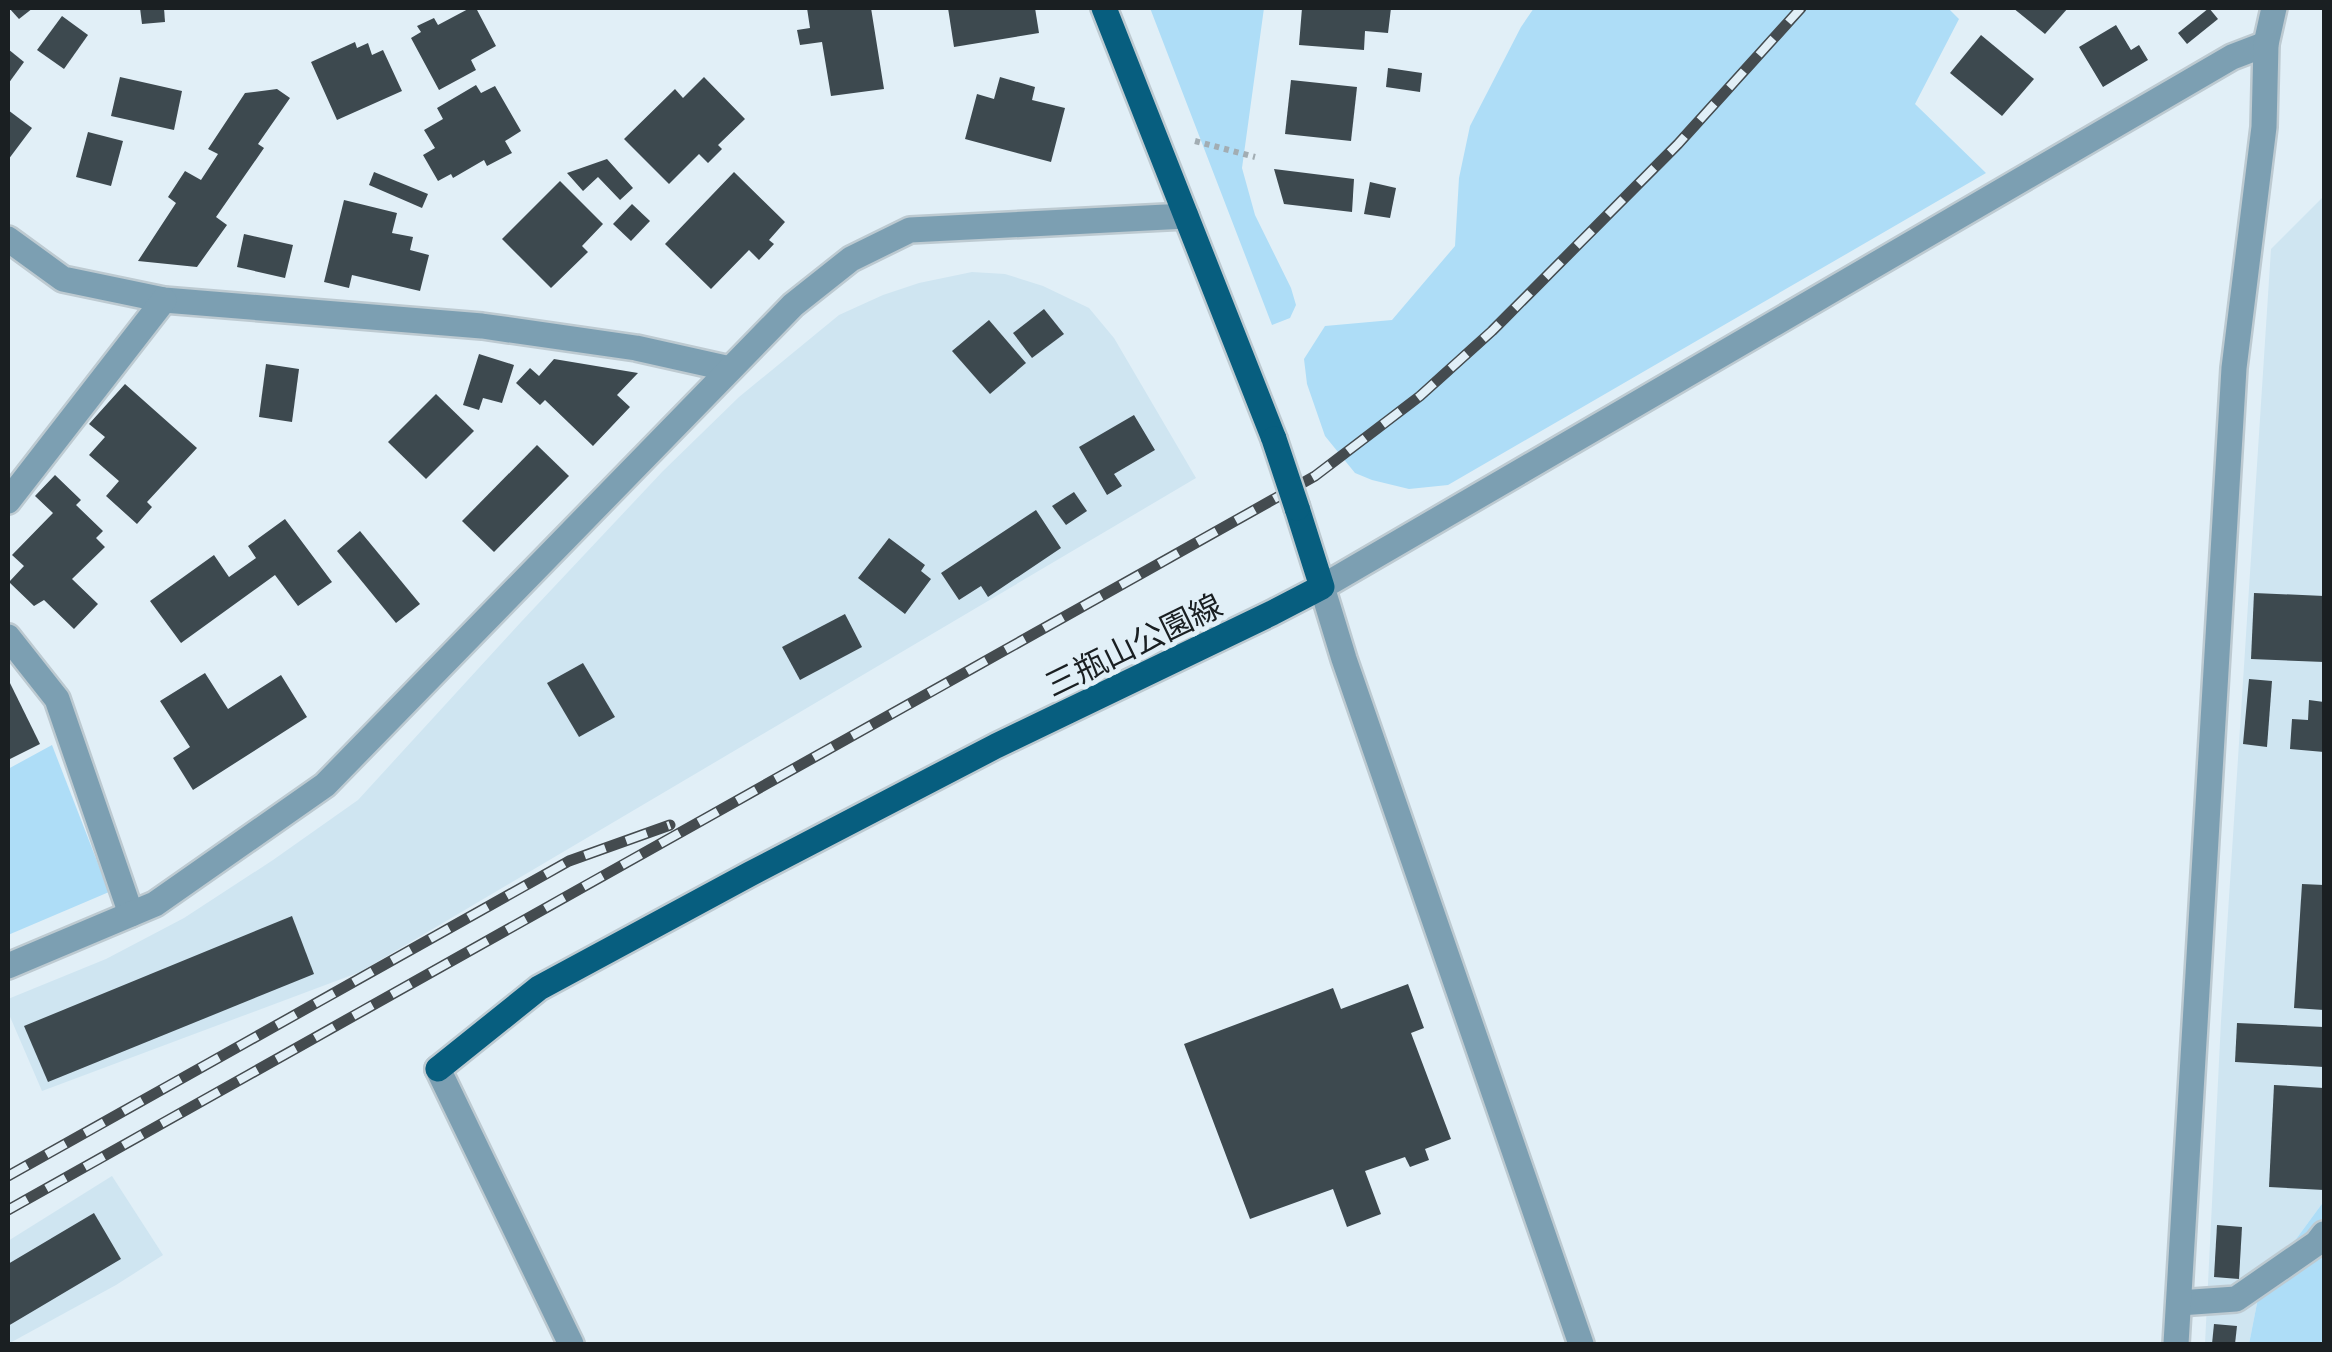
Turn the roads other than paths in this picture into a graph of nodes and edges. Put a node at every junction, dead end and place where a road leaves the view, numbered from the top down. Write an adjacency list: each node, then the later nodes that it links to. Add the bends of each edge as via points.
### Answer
1 (1104, 8): 4 (main road)
2 (2274, 8): 3 (street)
3 (2266, 44): 9 (street, via 2232,57); 15 (street, via 2264,127 2234,368)
4 (1186, 216): 7 (street, via 910,230 851,259); 9 (main road, bridge, via 1274,439)
5 (8, 239): 6 (street, via 63,280)
6 (164, 300): 7 (street, via 482,326); 8 (street)
7 (730, 369): 11 (street, via 325,785)
8 (8, 501)
9 (1322, 586): 13 (main road, 三瓶山公園線, via 996,746 539,988); 17 (street)
10 (8, 637): 11 (street, via 57,699)
11 (131, 914): 12 (street)
12 (8, 966)
13 (438, 1069): 16 (street)
14 (2324, 1234): 15 (street, via 2236,1299)
15 (2179, 1303): 18 (street)
16 (571, 1344)
17 (1580, 1344)
18 (2176, 1344)

